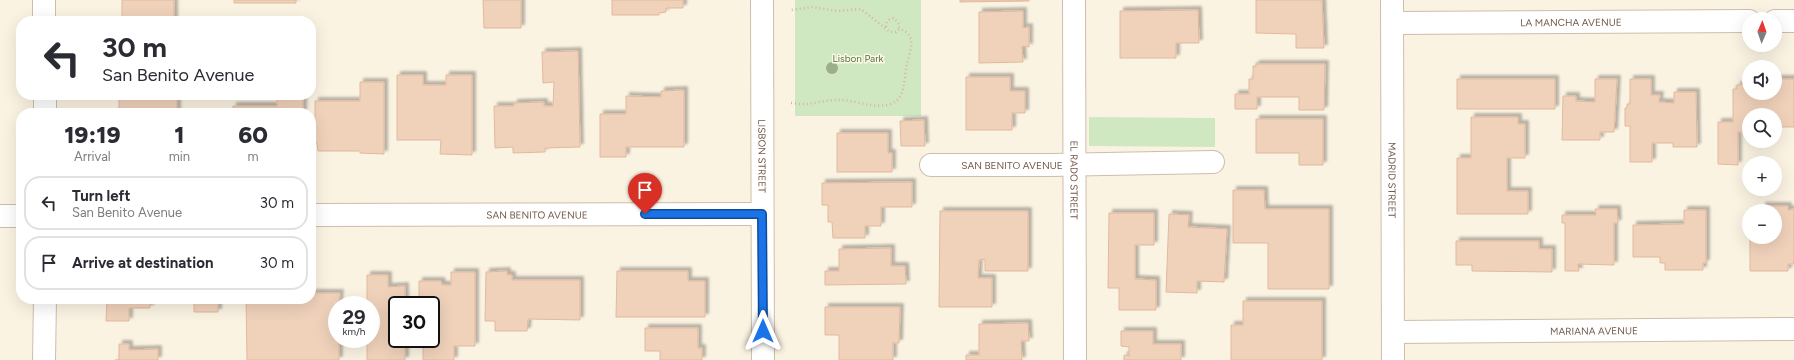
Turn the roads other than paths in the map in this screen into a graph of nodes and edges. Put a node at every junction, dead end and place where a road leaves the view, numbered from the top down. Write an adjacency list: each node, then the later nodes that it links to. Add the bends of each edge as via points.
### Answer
1 (44, 0): 5 (street)
2 (762, 0): 13 (street, LISBON STREET)
3 (1074, 0): 11 (street, EL RADO STREET)
4 (1392, 0): 9 (street, MADRID STREET)
5 (44, 16)
6 (1742, 21): 9 (street, LA MANCHA AVENUE)
7 (1782, 21): 8 (street)
8 (1794, 21)
9 (1392, 23): 19 (street, MADRID STREET)
10 (1212, 162): 11 (street, SAN BENITO AVENUE)
11 (1076, 164): 12 (street, SAN BENITO AVENUE); 22 (street, EL RADO STREET)
12 (931, 165)
13 (762, 214): 14 (street, SAN BENITO AVENUE); 21 (street, LISBON STREET)
14 (316, 215)
15 (0, 216): 16 (street)
16 (16, 216)
17 (45, 304): 20 (street)
18 (1794, 329): 19 (street, MARIANA AVENUE)
19 (1394, 332): 23 (street, MADRID STREET)
20 (44, 360)
21 (763, 360)
22 (1076, 360)
23 (1393, 360)

